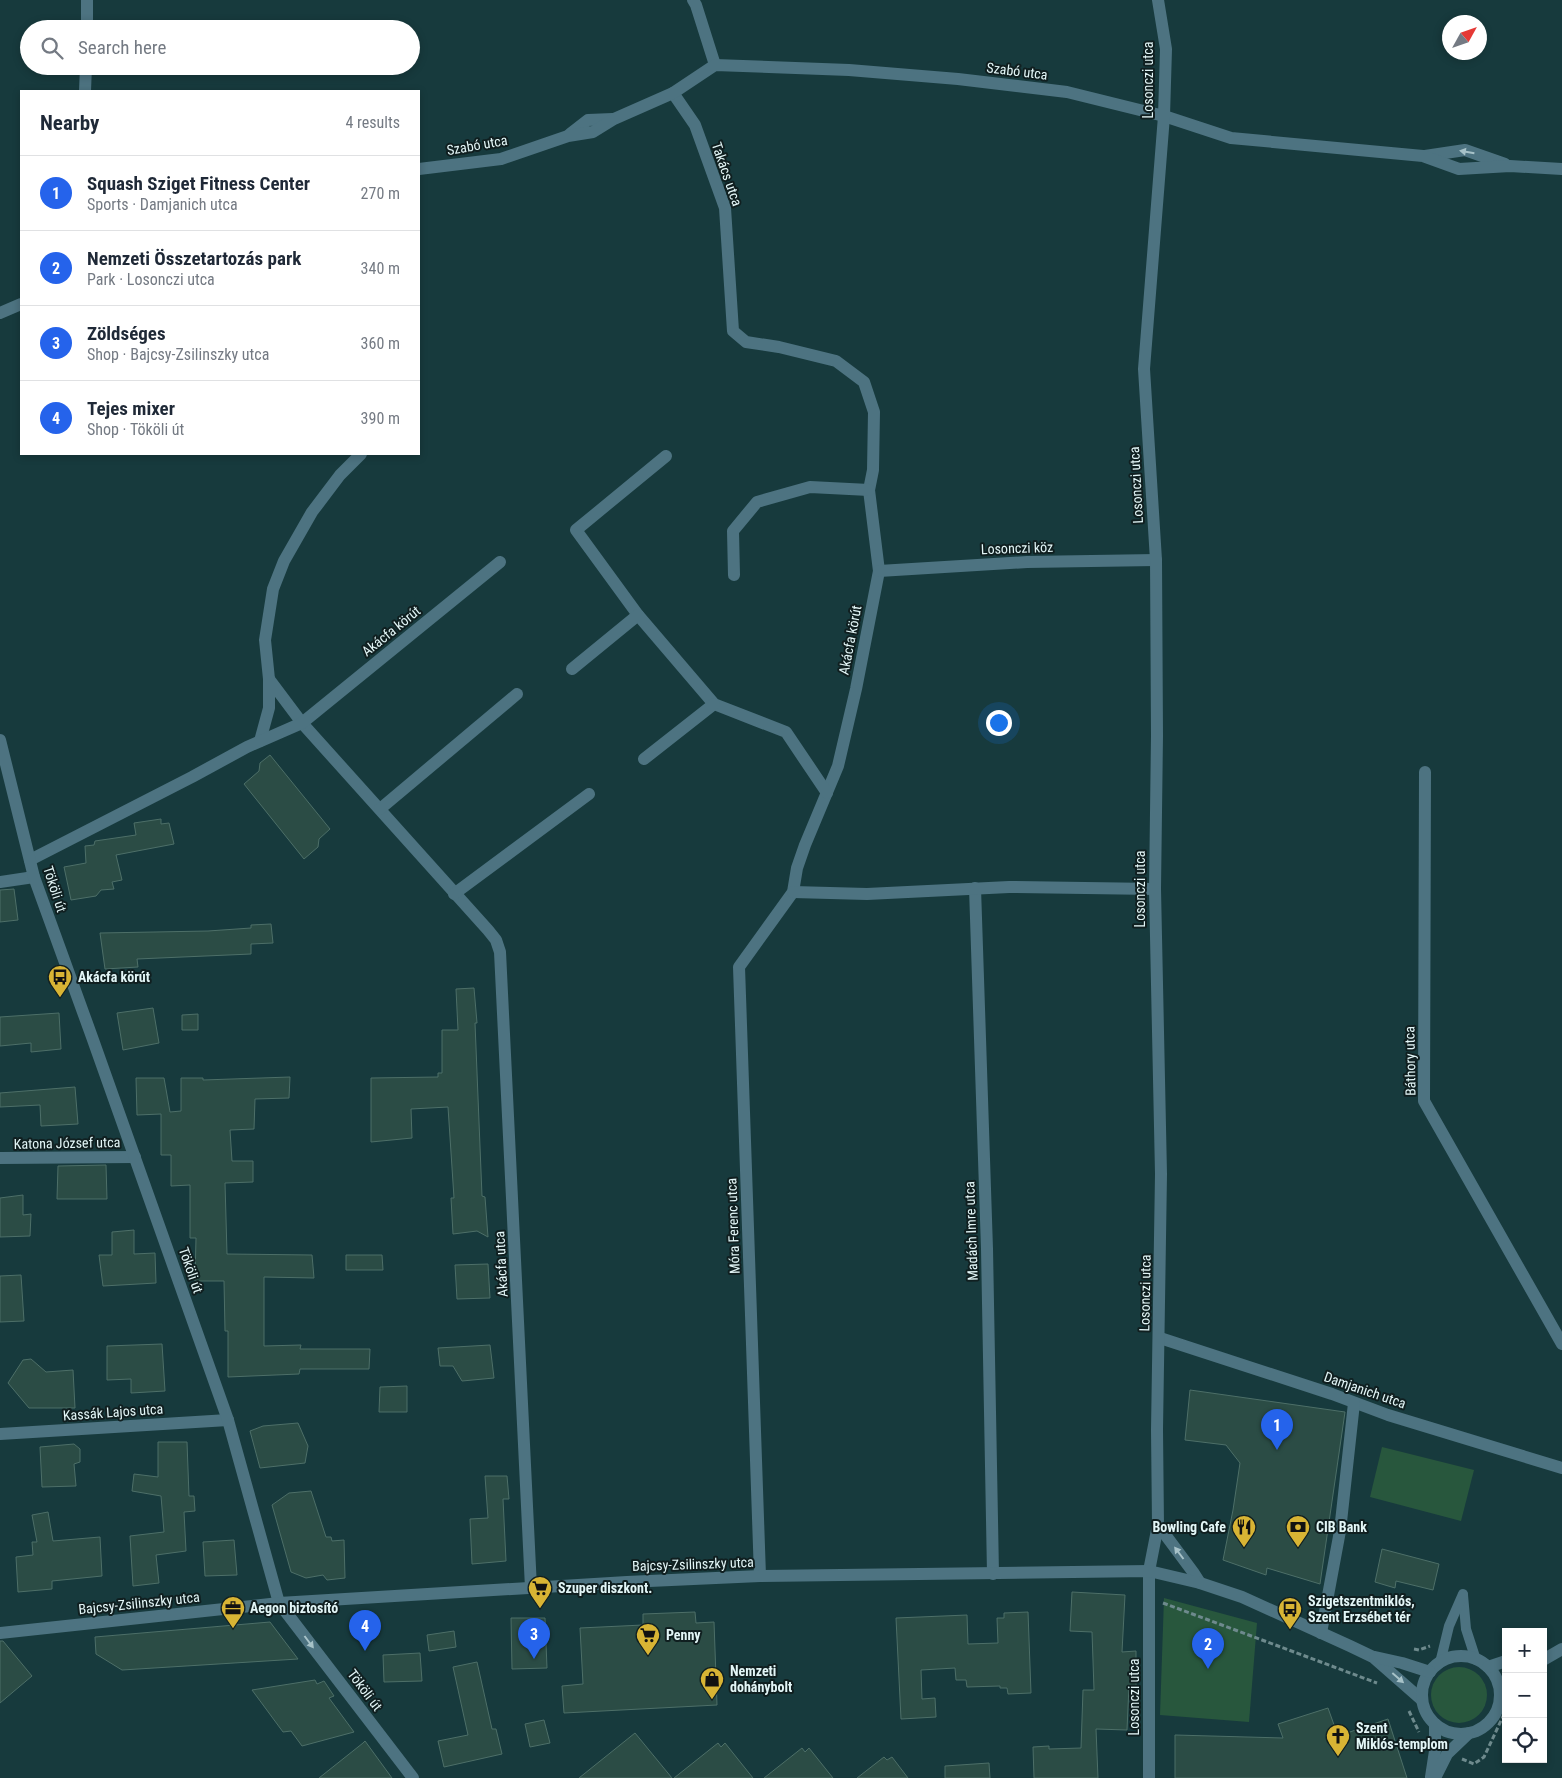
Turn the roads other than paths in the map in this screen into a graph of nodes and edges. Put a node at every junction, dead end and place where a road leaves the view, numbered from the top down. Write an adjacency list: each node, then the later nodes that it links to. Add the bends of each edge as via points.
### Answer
1 (87, 0): 4 (street)
2 (693, 0): 5 (street)
3 (1158, 0): 9 (street, Losonczi utca, via 1166,49)
4 (87, 20)
5 (714, 65): 8 (street, Szabó utca); 9 (street, Szabó utca, via 849,70 958,79 1067,92)
6 (86, 75): 7 (street)
7 (85, 90)
8 (673, 93): 12 (street, Szabó utca, via 614,118 593,132 568,136 501,159); 16 (street, Takács utca, via 695,125 726,208)
9 (1164, 116): 10 (street, Szabó utca, via 1231,138); 20 (street, Losonczi utca, via 1144,369)
10 (1422, 156): 11 (street, Szabó utca, via 1460,169); 11 (street, Szabó utca, one-way to 10, via 1465,150)
11 (1510, 166): 13 (street, Szabó utca)
12 (420, 169)
13 (1562, 169)
14 (20, 304): 15 (street)
15 (0, 313)
16 (733, 331): 19 (street, Akácfa körút, via 746,342 836,361 864,382 874,412 873,470)
17 (360, 455): 26 (street, via 312,512 273,590 265,640)
18 (666, 456): 24 (street, via 576,530)
19 (869, 490): 22 (street, Akácfa körút); 23 (street, via 810,487 757,502 734,531)
20 (1156, 560): 22 (street, Losonczi köz, via 1027,562); 41 (street, Losonczi utca)
21 (500, 562): 29 (street, Akácfa körút)
22 (879, 571): 34 (street, Akácfa körút, via 854,698 838,766)
23 (734, 574)
24 (638, 615): 25 (street); 28 (street)
25 (572, 669)
26 (269, 679): 29 (street); 31 (street, via 269,708)
27 (517, 694): 36 (street)
28 (714, 704): 32 (street); 34 (street, via 786,732)
29 (302, 723): 31 (street, Akácfa körút); 36 (street)
30 (0, 740): 37 (street, Tököli út)
31 (260, 741): 37 (street, Akácfa körút)
32 (644, 759)
33 (1425, 772): 47 (street, Báthory utca, via 1424,1101)
34 (827, 793): 42 (street, Akácfa körút, via 797,868)
35 (589, 794): 43 (street)
36 (380, 809): 43 (street)
37 (30, 860): 38 (street, Tököli út)
38 (34, 877): 39 (street); 44 (street, Tököli út)
39 (0, 882)
40 (975, 888): 41 (street); 42 (street, via 867,894); 54 (street, Madách Imre utca, via 987,1249)
41 (1155, 889): 46 (street, Losonczi utca, via 1161,1174)
42 (792, 892): 55 (street, Móra Ferenc utca, via 739,967)
43 (454, 894): 57 (street, Akácfa utca, via 496,940 500,952)
44 (135, 1157): 45 (street, Katona József utca); 49 (street, Tököli út)
45 (0, 1158)
46 (1160, 1338): 48 (street, Damjanich utca); 52 (street, Losonczi utca)
47 (1562, 1344)
48 (1354, 1403): 51 (street, Damjanich utca); 60 (street, via 1340,1531)
49 (228, 1420): 50 (street, Kassák Lajos utca); 58 (street, Tököli út)
50 (0, 1434)
51 (1562, 1468)
52 (1158, 1525): 53 (street, Losonczi utca); 56 (street, one-way to 52)
53 (1149, 1571): 54 (street, Bajcsy-Zsilinszky utca); 56 (street, Bajcsy-Zsilinszky utca); 76 (street, Losonczi utca)
54 (992, 1574): 55 (street, Bajcsy-Zsilinszky utca)
55 (760, 1576): 57 (street, Bajcsy-Zsilinszky utca)
56 (1200, 1583): 60 (street, Bajcsy-Zsilinszky utca, via 1242,1597)
57 (530, 1588): 58 (street, Bajcsy-Zsilinszky utca)
58 (279, 1603): 59 (street, Bajcsy-Zsilinszky utca); 75 (street, Tököli út, one-way to 75)
59 (0, 1633)
60 (1321, 1633): 63 (street, Bajcsy-Zsilinszky utca)
61 (1562, 1648): 62 (street); 64 (street)
62 (1547, 1650)
63 (1373, 1657): 69 (street, Bajcsy-Zsilinszky utca); 72 (street, Bajcsy-Zsilinszky utca, one-way to 72)
64 (1547, 1657)
65 (1476, 1660): 67 (street, via 1458,1657); 67 (lane, via 1466,1629 1463,1594 1449,1626); 68 (street)
66 (1502, 1662): 68 (street)
67 (1440, 1663): 69 (street)
68 (1488, 1667): 70 (street)
69 (1430, 1672): 72 (street, via 1422,1690)
70 (1502, 1693)
71 (1502, 1698): 74 (street, via 1491,1721)
72 (1422, 1700): 73 (street)
73 (1435, 1724): 74 (street, via 1445,1731); 77 (street)
74 (1469, 1733): 78 (street, via 1447,1754)
75 (413, 1778)
76 (1148, 1778)
77 (1430, 1778)
78 (1436, 1778)

